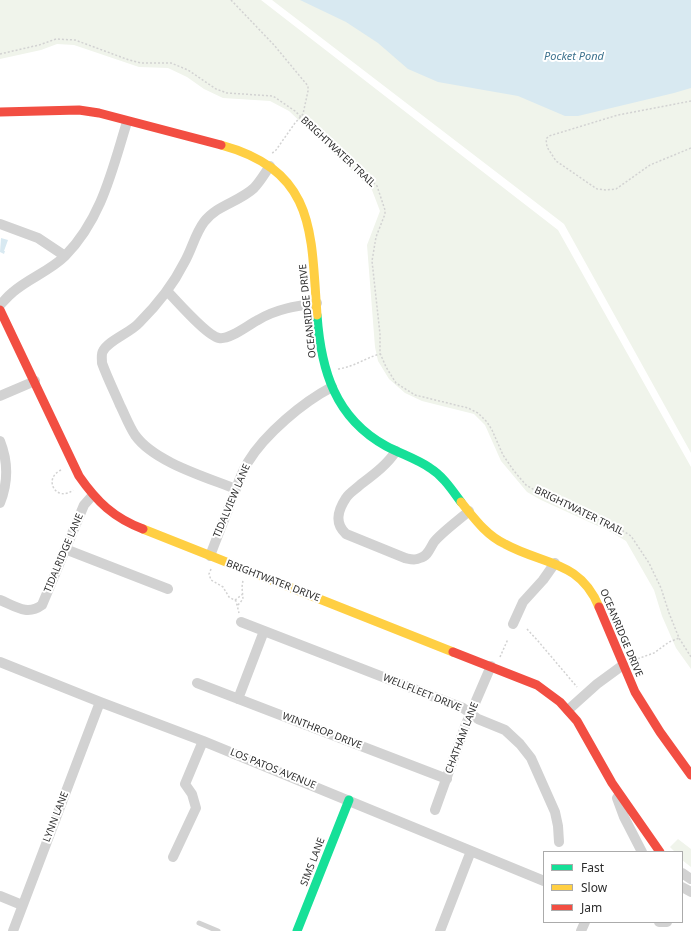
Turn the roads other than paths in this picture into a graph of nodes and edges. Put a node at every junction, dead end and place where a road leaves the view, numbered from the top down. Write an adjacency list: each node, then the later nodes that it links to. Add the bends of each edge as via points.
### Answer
1 (0, 112): 2 (street, OCEANRIDGE DRIVE, via 85,110)
2 (127, 122): 3 (street, OCEANRIDGE DRIVE, via 227,147); 5 (street, via 102,199 84,232)
3 (267, 164): 6 (street, via 254,188 218,209 205,221); 7 (street, OCEANRIDGE DRIVE, via 286,180 307,218)
4 (0, 224): 5 (street, via 38,238)
5 (65, 256): 8 (street, via 13,292)
6 (167, 291): 7 (street, via 205,329 219,338 226,338 259,318 291,307); 15 (street, via 138,325 103,351 104,370 128,423 144,446 156,455)
7 (317, 303): 11 (street, OCEANRIDGE DRIVE, via 319,335)
8 (0, 305)
9 (0, 310): 10 (street, BRIGHTWATER DRIVE)
10 (35, 381): 12 (street); 16 (street, BRIGHTWATER DRIVE, via 79,476)
11 (332, 387): 14 (street, OCEANRIDGE DRIVE, via 347,414 361,429); 15 (street, TIDALVIEW LANE, via 320,393 270,434 247,463)
12 (0, 396)
13 (0, 441): 17 (street, via 6,473)
14 (396, 451): 18 (street, OCEANRIDGE DRIVE, via 424,463 435,472); 18 (street, via 387,462 346,497 338,516 338,525 346,534 405,558 419,559 426,556 435,541)
15 (236, 489): 20 (street, TIDALVIEW LANE)
16 (92, 496): 19 (street, TIDALRIDGE LANE, via 84,505); 20 (street, BRIGHTWATER DRIVE, via 112,514 128,523)
17 (0, 503)
18 (469, 511): 21 (street, OCEANRIDGE DRIVE, via 484,529 502,543)
19 (65, 549): 22 (street); 23 (street, TIDALRIDGE LANE, via 42,605 35,610 28,610)
20 (210, 556): 29 (street, BRIGHTWATER DRIVE)
21 (555, 563): 25 (street, via 524,602); 28 (street, OCEANRIDGE DRIVE, via 581,578 596,596)
22 (168, 589)
23 (0, 600)
24 (241, 619): 26 (street, WELLFLEET DRIVE)
25 (513, 624)
26 (264, 631): 31 (street); 34 (street, WELLFLEET DRIVE)
27 (0, 662): 32 (street, LOS PATOS AVENUE)
28 (623, 664): 33 (street); 36 (street, OCEANRIDGE DRIVE, via 646,710)
29 (491, 666): 33 (street, BRIGHTWATER DRIVE, via 537,685); 34 (street, CHATHAM LANE)
30 (198, 683): 31 (street, WINTHROP DRIVE)
31 (238, 699): 37 (street, WINTHROP DRIVE)
32 (100, 702): 35 (street, LOS PATOS AVENUE); 50 (street, LYNN LANE)
33 (568, 710): 38 (street, BRIGHTWATER DRIVE, via 577,721)
34 (471, 713): 37 (street, CHATHAM LANE); 41 (street, WELLFLEET DRIVE, via 478,719 505,730 531,758 555,812)
35 (203, 741): 39 (street, LOS PATOS AVENUE); 45 (street, via 185,784 192,794 196,808)
36 (691, 774)
37 (447, 779): 40 (street, CHATHAM LANE)
38 (612, 783): 43 (street, BRIGHTWATER DRIVE, via 624,817); 44 (street, BRIGHTWATER DRIVE)
39 (349, 800): 42 (street, LOS PATOS AVENUE); 54 (street, SIMS LANE)
40 (435, 810)
41 (559, 842)
42 (471, 851): 48 (street, LOS PATOS AVENUE); 55 (street)
43 (641, 851)
44 (659, 851)
45 (173, 857)
46 (683, 873): 47 (street)
47 (691, 880)
48 (543, 881)
49 (0, 896): 50 (street)
50 (22, 905): 52 (street, LYNN LANE)
51 (199, 923): 53 (lane)
52 (12, 931)
53 (218, 931)
54 (298, 931)
55 (440, 931)

